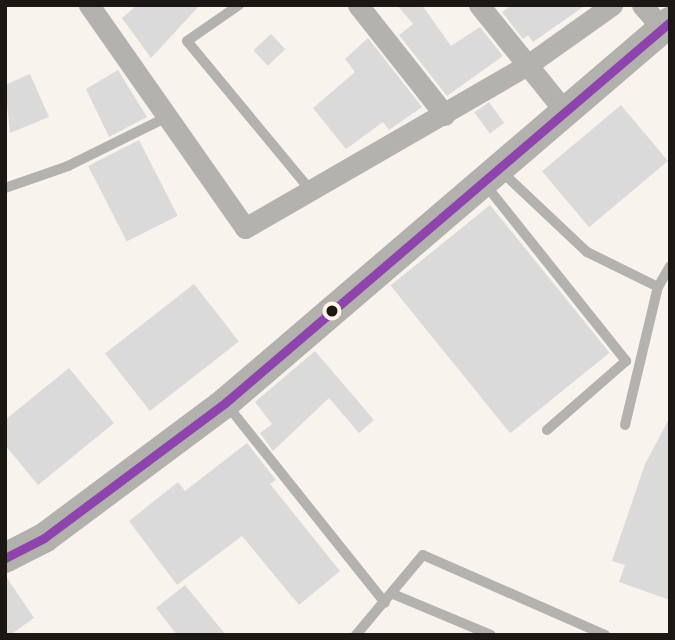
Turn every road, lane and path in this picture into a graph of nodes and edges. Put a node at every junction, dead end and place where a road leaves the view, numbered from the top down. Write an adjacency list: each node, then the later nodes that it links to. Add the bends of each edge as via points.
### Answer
1 (89, 5): 11 (street)
2 (239, 5): 14 (lane, via 187,41)
3 (358, 5): 10 (street)
4 (479, 5): 8 (street)
5 (612, 5): 8 (street)
6 (642, 5): 7 (street)
7 (666, 25): 9 (street)
8 (529, 64): 9 (street); 10 (street)
9 (566, 113): 12 (street)
10 (445, 116): 14 (street)
11 (167, 117): 13 (lane, via 68,166); 14 (street, via 245,228)
12 (492, 176): 16 (lane, via 587,252); 17 (street); 19 (lane, via 626,361)
13 (5, 188)
14 (311, 191)
15 (670, 265): 16 (lane)
16 (658, 287): 18 (lane)
17 (225, 403): 20 (street, via 44,537); 21 (lane)
18 (625, 425)
19 (547, 430)
20 (5, 558)
21 (389, 598): 22 (lane); 23 (lane); 24 (lane, via 423,555)
22 (356, 635)
23 (491, 635)
24 (605, 635)

